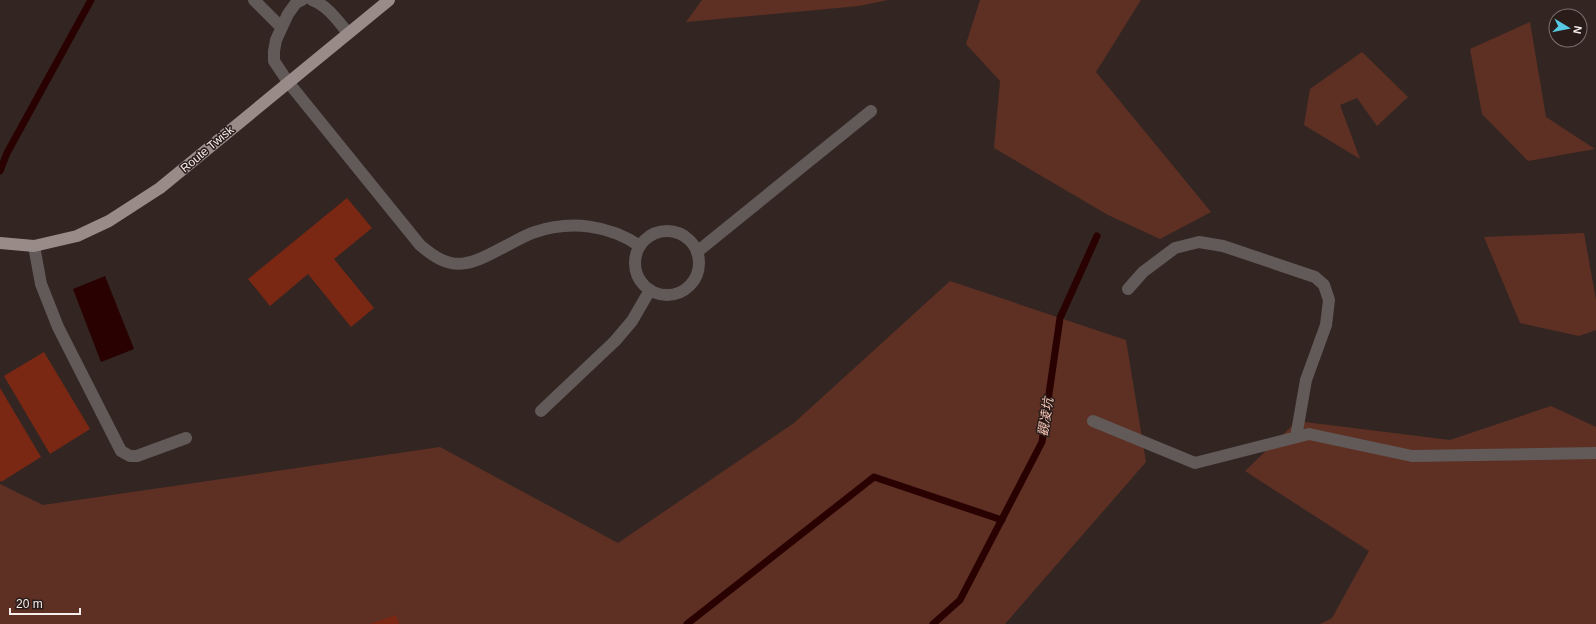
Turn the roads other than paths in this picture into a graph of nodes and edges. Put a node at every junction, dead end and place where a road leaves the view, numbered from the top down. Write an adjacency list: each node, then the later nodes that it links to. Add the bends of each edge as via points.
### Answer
1 (254, 0): 5 (lane)
2 (302, 0): 5 (lane, via 296,3)
3 (312, 0): 6 (lane, via 327,10)
4 (389, 0): 6 (main road, Route Twisk)
5 (281, 27): 7 (lane, via 276,40 274,61)
6 (348, 33): 7 (main road, Route Twisk)
7 (288, 82): 10 (main road, Route Twisk, via 160,188 109,221 77,236); 11 (lane, via 420,245 441,260 467,263 535,232 568,225 595,227 619,234)
8 (872, 111): 12 (lane)
9 (0, 244): 10 (main road, Route Twisk)
10 (34, 246): 18 (lane, via 41,284 58,327 121,451 130,456 137,456)
11 (640, 246): 12 (lane, via 653,234 670,231 687,238); 14 (lane, via 636,255 636,271)
12 (697, 252): 14 (lane, via 698,272 686,288 668,295)
13 (1128, 289): 17 (lane, via 1143,272 1175,248 1200,242 1223,246 1315,277 1324,285 1329,300 1326,325 1306,380)
14 (650, 290): 15 (lane, via 632,321 615,341)
15 (541, 411)
16 (1093, 421): 17 (lane, via 1195,463)
17 (1296, 437): 19 (lane, via 1309,434 1412,456)
18 (186, 438)
19 (1596, 453)

